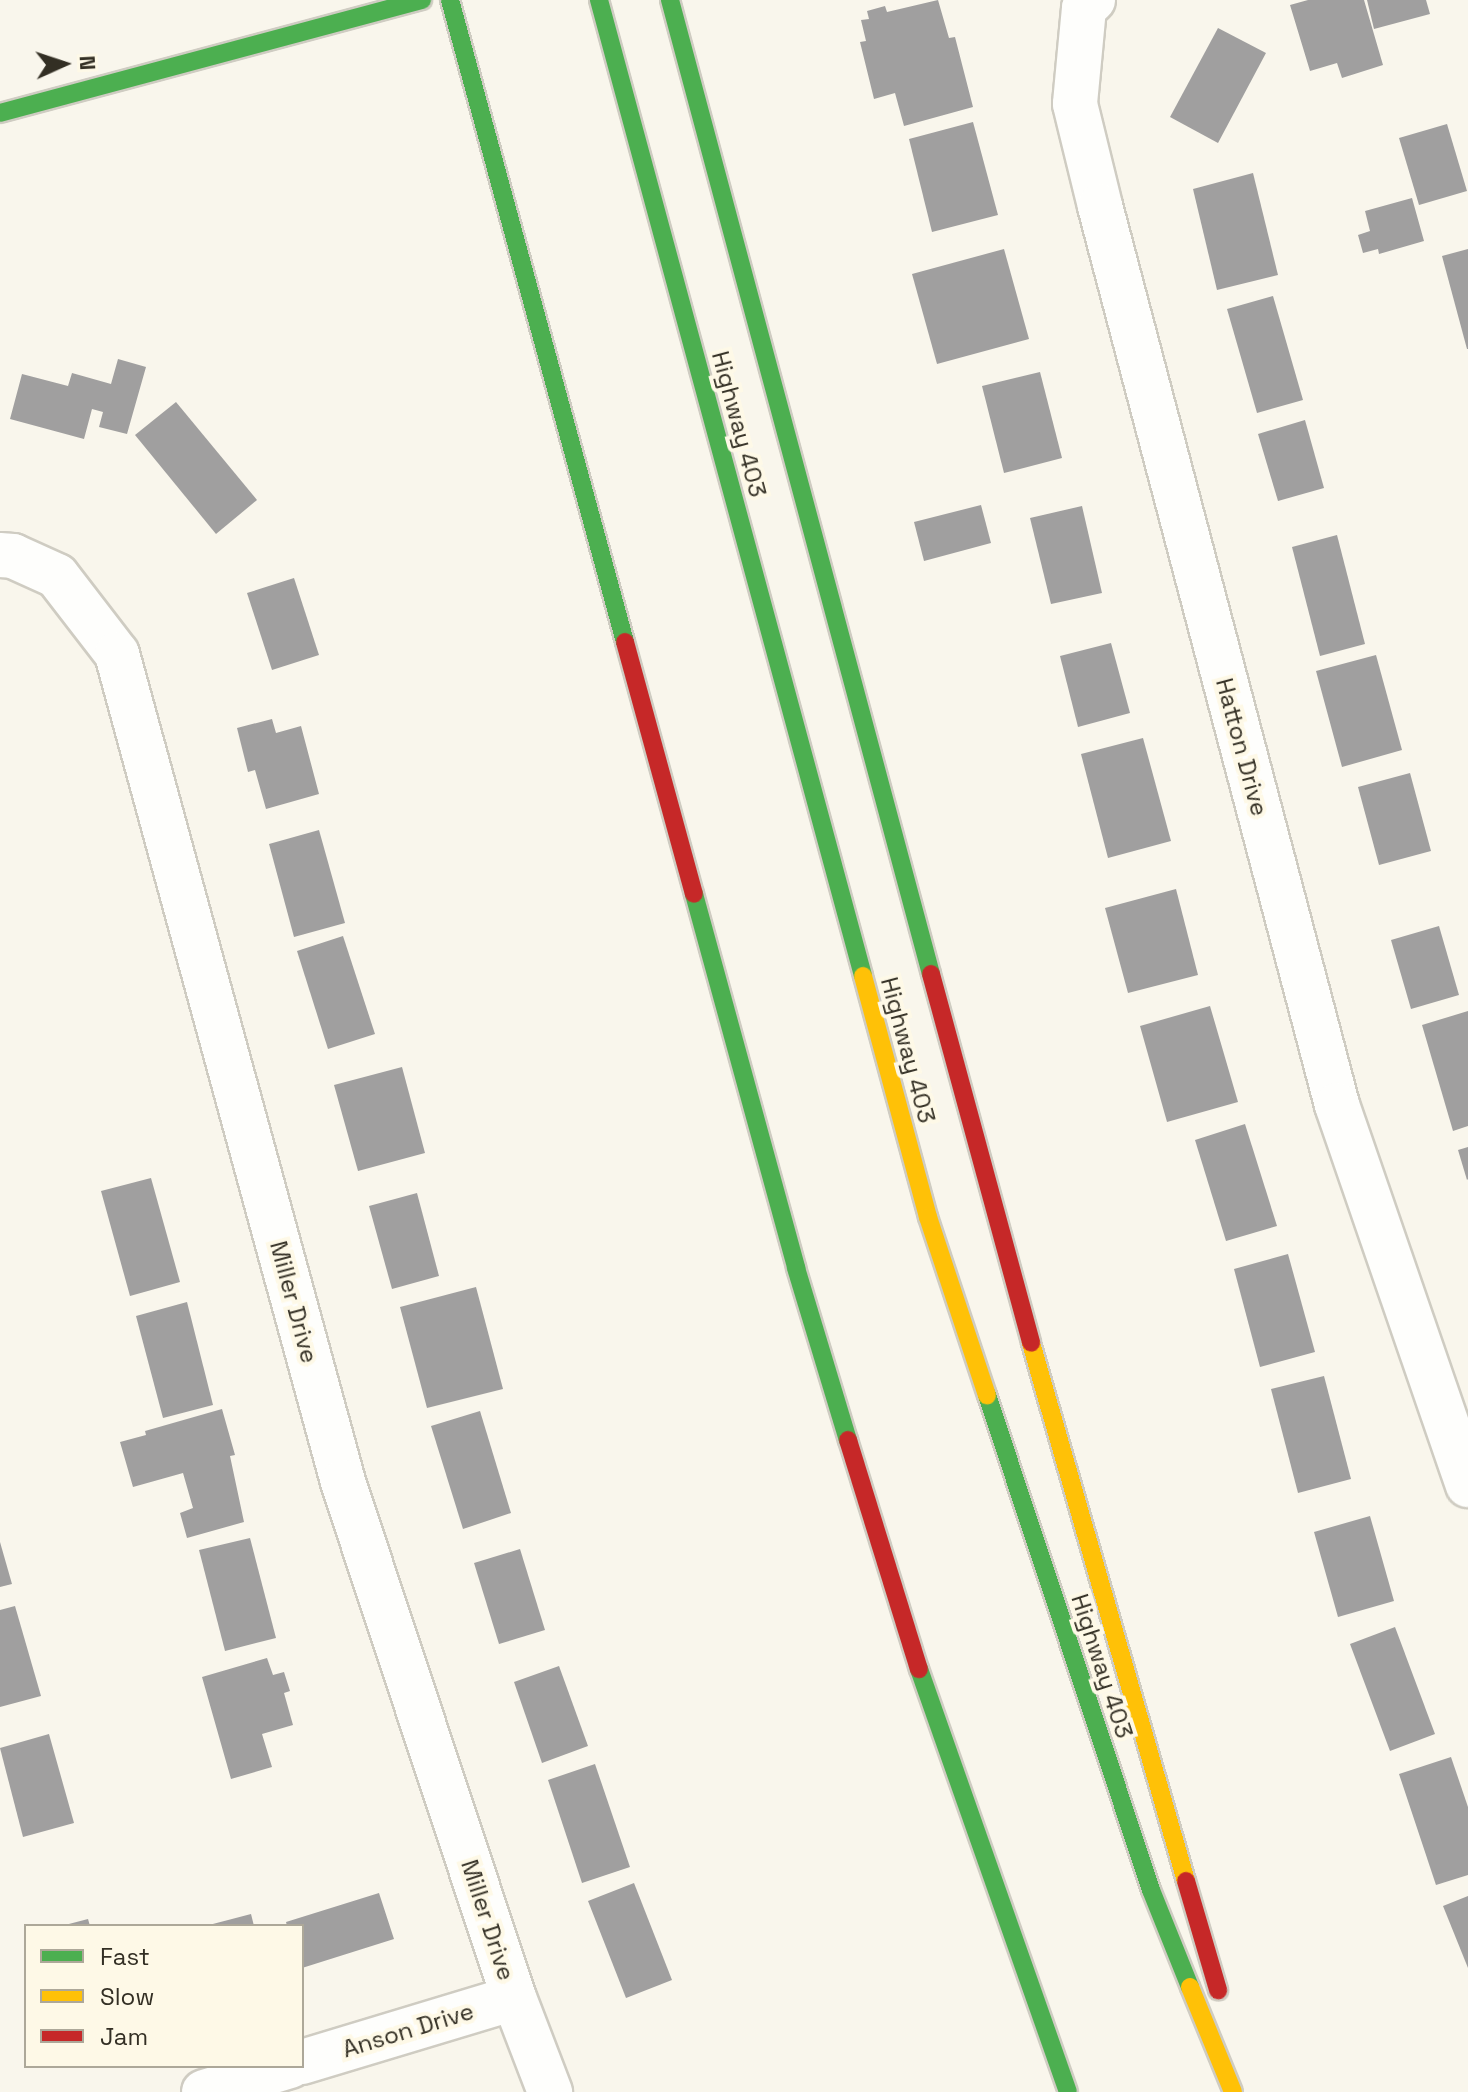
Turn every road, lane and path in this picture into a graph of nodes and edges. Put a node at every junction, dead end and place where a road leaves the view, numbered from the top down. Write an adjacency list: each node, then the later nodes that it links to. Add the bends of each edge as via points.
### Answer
1 (422, 0): 6 (main road)
2 (450, 0): 16 (main road, via 796,1268 905,1630)
3 (599, 0): 17 (main road, Highway 403, via 928,1217 1151,1890)
4 (670, 0): 10 (main road, via 1012,1277)
5 (1093, 0): 8 (street, Hatton Drive, via 1084,8 1075,104 1100,206 1337,1105)
6 (0, 113)
7 (0, 555): 9 (street, Miller Drive, via 57,576 117,654 343,1482)
8 (1468, 1485)
9 (514, 1998): 12 (street, Anson Drive); 15 (street, Miller Drive)
10 (1221, 2001)
11 (1235, 2047): 18 (main road)
12 (304, 2061)
13 (283, 2068): 14 (street)
14 (204, 2092)
15 (550, 2092)
16 (1068, 2092)
17 (1233, 2092)
18 (1248, 2092)

